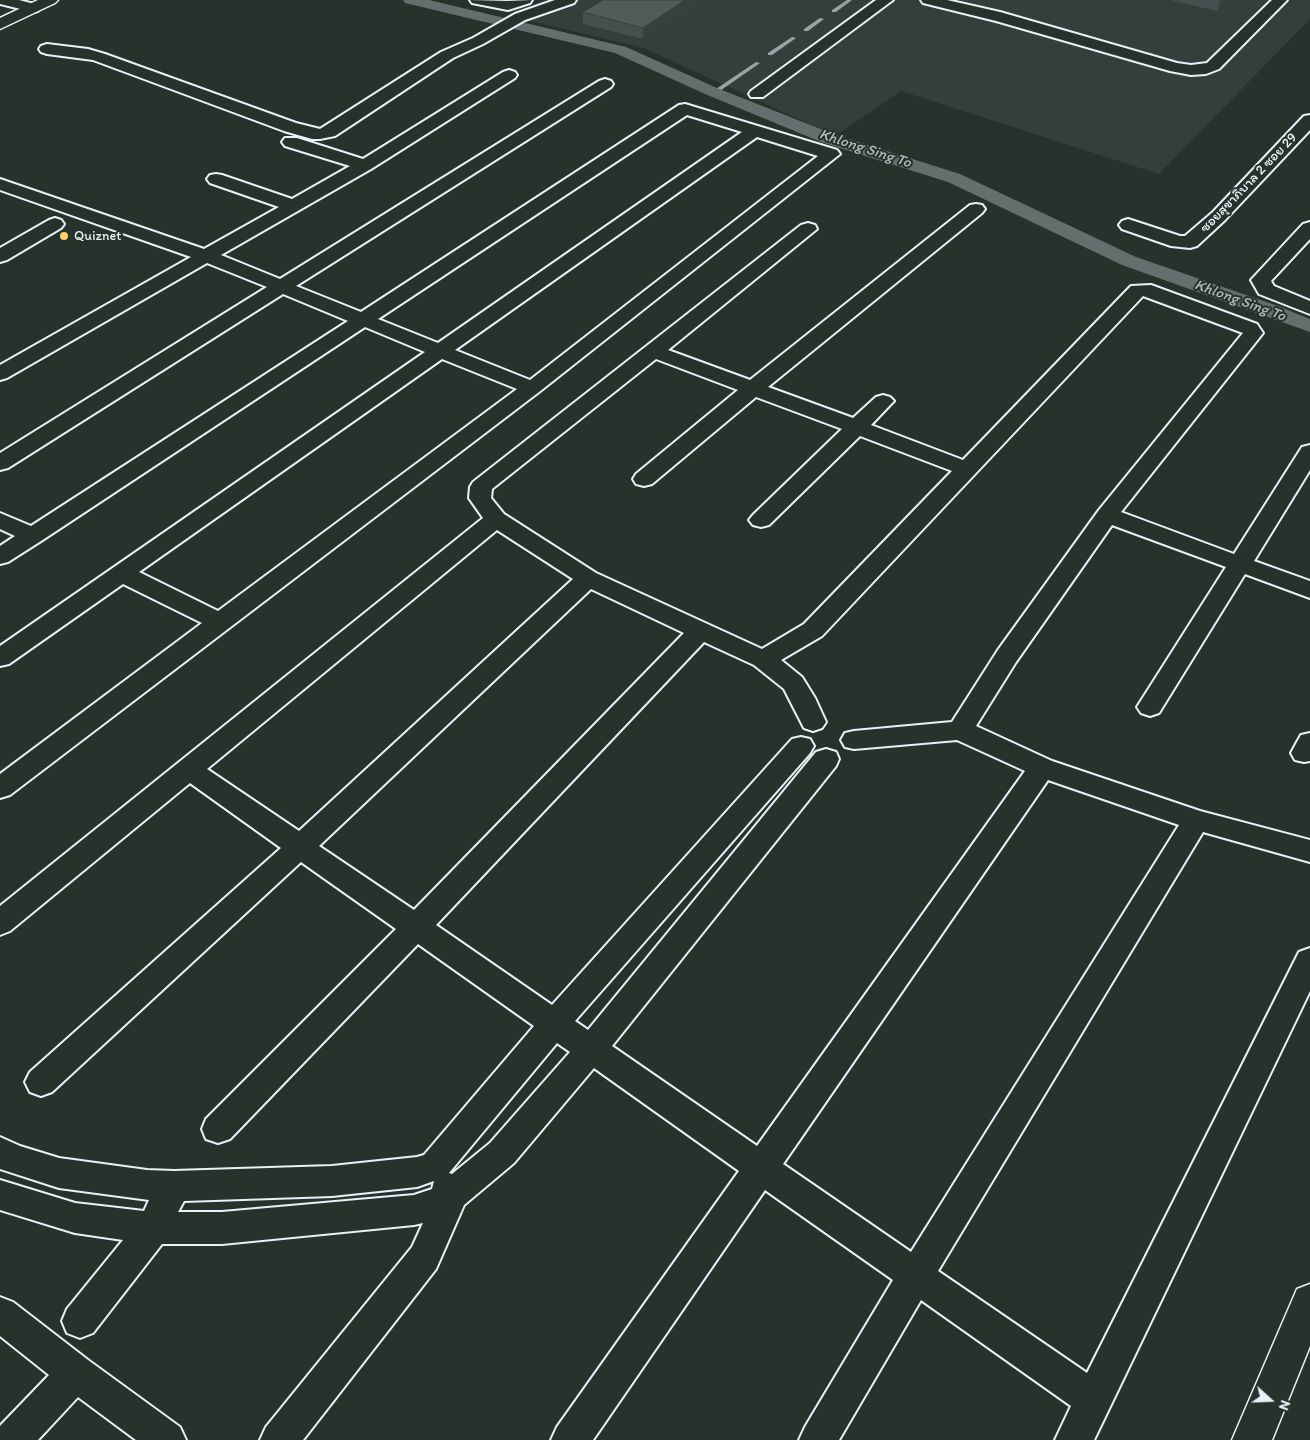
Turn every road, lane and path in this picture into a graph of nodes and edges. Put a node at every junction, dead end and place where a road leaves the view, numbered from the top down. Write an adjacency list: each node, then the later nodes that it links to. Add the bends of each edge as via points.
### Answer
1 (1, 0): 9 (street)
2 (50, 0): 9 (street)
3 (477, 0): 4 (street, via 508,6)
4 (525, 0)
5 (569, 0): 11 (street, via 520,17 447,55 329,132 320,134 290,128 99,57)
6 (886, 0): 14 (street)
7 (928, 0): 8 (street, via 1191,70 1213,66)
8 (1280, 0)
9 (33, 8): 10 (street)
10 (0, 24)
11 (47, 49)
12 (509, 75): 18 (street)
13 (605, 84): 29 (street)
14 (757, 94)
15 (1310, 120): 24 (street, ซอยสุขาภิบาล 2 ซอย 29, via 1190,242 1178,242)
16 (756, 130): 31 (street, via 685,110); 33 (street); 35 (street, via 831,154)
17 (280, 139): 18 (street)
18 (365, 165): 21 (street)
19 (216, 179): 21 (street)
20 (0, 184): 28 (street)
21 (293, 206): 28 (street)
22 (976, 210): 36 (street)
23 (55, 224): 27 (street)
24 (1128, 225)
25 (1310, 228): 30 (street, via 1261,280 1266,290)
26 (808, 229): 32 (street)
27 (3, 252)
28 (206, 256): 29 (street); 34 (street)
29 (283, 287): 31 (street); 40 (street)
30 (1310, 308)
31 (364, 320): 33 (street); 47 (street)
32 (653, 350): 36 (street); 45 (street, via 480,487 480,498)
33 (438, 351): 35 (street); 50 (street)
34 (0, 374)
35 (532, 388): 53 (street)
36 (752, 389): 38 (street); 42 (street)
37 (883, 401): 38 (street)
38 (856, 428): 41 (street); 46 (street)
39 (1310, 452): 49 (street)
40 (0, 463)
41 (968, 470): 43 (street, via 1138,290 1151,291 1250,328 1251,336); 56 (street, via 813,630)
42 (644, 479)
43 (1107, 515): 49 (street); 58 (street, via 1007,656)
44 (0, 520): 47 (street)
45 (496, 520): 51 (street); 61 (street)
46 (761, 520)
47 (33, 536): 48 (street)
48 (0, 557)
49 (1239, 565): 52 (street); 57 (street)
50 (121, 573): 53 (street); 55 (street)
51 (588, 578): 54 (street); 64 (street)
52 (1310, 590)
53 (220, 622): 62 (street)
54 (700, 631): 56 (street); 67 (street)
55 (0, 658)
56 (763, 659): 59 (street, via 793,683)
57 (1150, 708)
58 (960, 730): 59 (street); 60 (street)
59 (828, 735): 69 (street); 70 (street)
60 (1042, 768): 63 (street); 75 (street)
61 (190, 770): 64 (street); 66 (street)
62 (0, 788)
63 (1196, 820): 65 (street); 80 (street)
64 (300, 847): 67 (street); 71 (street)
65 (1310, 851)
66 (0, 923)
67 (416, 927): 69 (street); 72 (street)
68 (1310, 960): 85 (street)
69 (555, 1024): 70 (street); 74 (street)
70 (591, 1049): 75 (street); 78 (street, via 502,1152)
71 (40, 1082)
72 (218, 1129)
73 (0, 1152): 76 (street, via 59,1173)
74 (434, 1166): 76 (street, via 417,1172 332,1181); 78 (street)
75 (761, 1168): 80 (street); 89 (street)
76 (174, 1186): 79 (street)
77 (0, 1195): 79 (street, via 75,1218)
78 (452, 1195): 79 (street, via 414,1210 222,1228); 88 (street, via 424,1258)
79 (153, 1228): 83 (street)
80 (916, 1276): 85 (street); 90 (street)
81 (1310, 1301): 92 (street)
82 (0, 1314): 84 (street)
83 (80, 1321)
84 (75, 1374): 86 (street); 87 (street)
85 (1094, 1399): 91 (street)
86 (13, 1440)
87 (167, 1440)
88 (279, 1440)
89 (570, 1440)
90 (818, 1440)
91 (1074, 1440)
92 (1252, 1440)

